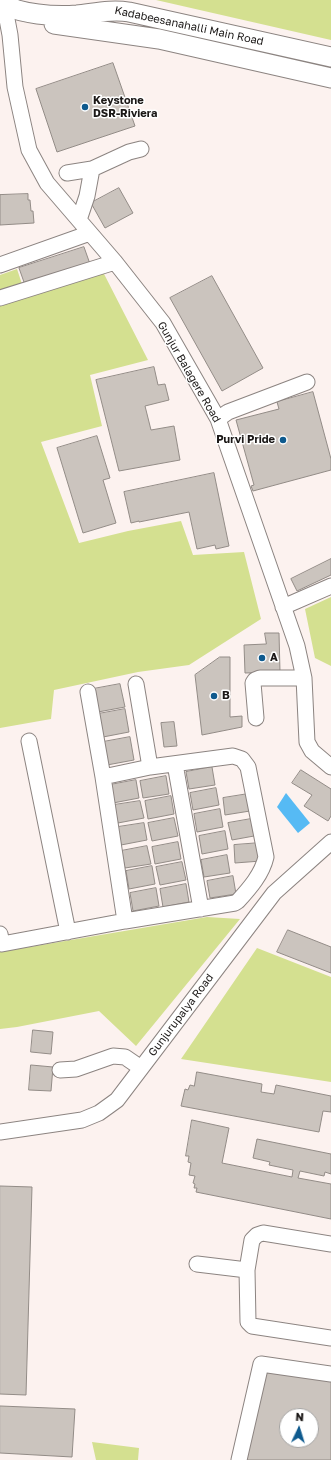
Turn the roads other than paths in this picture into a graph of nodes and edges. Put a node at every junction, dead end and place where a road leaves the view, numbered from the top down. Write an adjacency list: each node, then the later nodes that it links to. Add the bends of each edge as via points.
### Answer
1 (5, 8): 2 (main road, Kadabeesanahalli Main Road, via 61,16 119,10); 3 (main road, Kadabeesanahalli Main Road, via 54,24 159,39); 7 (street, Gunjur Balagere Road, via 15,86 29,150 47,183)
2 (331, 57)
3 (331, 78)
4 (141, 149): 5 (street)
5 (92, 169): 6 (street); 7 (street)
6 (67, 173)
7 (79, 220): 8 (street, Gunjur Balagere Road)
8 (90, 233): 9 (street, Gunjur Balagere Road); 10 (street)
9 (116, 262): 11 (street); 13 (street, Gunjur Balagere Road, via 163,324)
10 (0, 265)
11 (0, 298)
12 (307, 382): 13 (street, via 228,412)
13 (218, 419): 15 (street, Gunjur Balagere Road)
14 (331, 586): 15 (street)
15 (283, 607): 16 (street, Gunjur Balagere Road, via 297,646)
16 (304, 678): 19 (street, via 255,680 253,683); 23 (street, Gunjur Balagere Road, via 307,742 312,751)
17 (136, 684): 22 (street)
18 (88, 692): 24 (street)
19 (256, 718)
20 (29, 741): 30 (street)
21 (175, 764): 22 (street); 26 (street, via 233,756 242,759 248,767 266,857); 28 (street)
22 (150, 767): 24 (street)
23 (331, 767)
24 (103, 777): 29 (street)
25 (331, 842): 27 (street, Gunjurupalya Road)
26 (256, 879): 27 (street); 28 (street, via 235,903)
27 (274, 893): 32 (street, Gunjurupalya Road)
28 (200, 909): 29 (street)
29 (125, 921): 30 (street)
30 (68, 932): 31 (street, via 2,944)
31 (0, 934)
32 (142, 1068): 33 (street, via 125,1057 113,1056 76,1069); 34 (street, Gunjurupalya Road, via 117,1100 99,1113 72,1122)
33 (60, 1070)
34 (0, 1132)
35 (331, 1244): 37 (street, via 263,1233 252,1240)
36 (197, 1264): 37 (street)
37 (247, 1270): 38 (street, via 248,1322 252,1326)
38 (331, 1338)
39 (331, 1374): 40 (street, via 261,1364)
40 (239, 1460)

